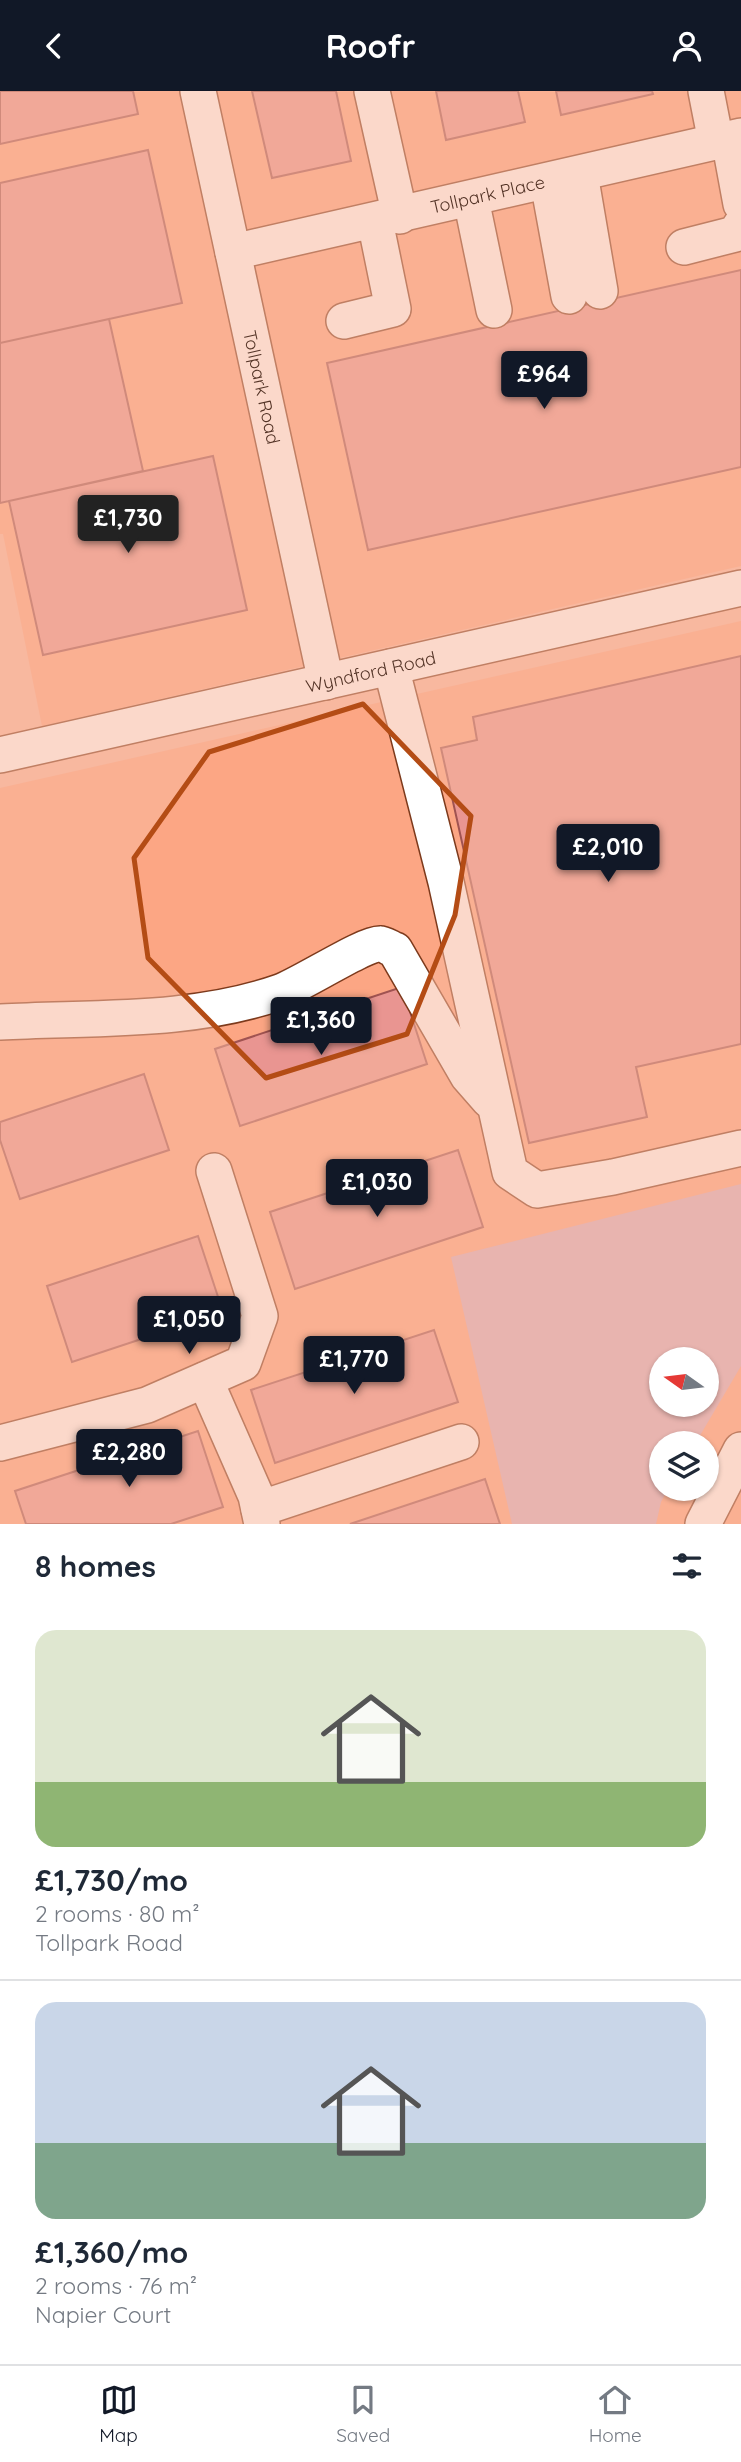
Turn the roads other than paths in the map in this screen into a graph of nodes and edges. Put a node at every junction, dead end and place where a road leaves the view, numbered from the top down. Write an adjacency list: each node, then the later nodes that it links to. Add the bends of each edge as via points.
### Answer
1 (198, 91): 11 (street, Tollpark Road)
2 (372, 91): 8 (street)
3 (706, 91): 4 (street)
4 (729, 139): 5 (street, Tollpark Place); 7 (street)
5 (564, 178): 6 (street, Tollpark Place); 12 (street)
6 (471, 199): 8 (street, Tollpark Place); 13 (street)
7 (741, 204)
8 (388, 219): 11 (street, Tollpark Place); 14 (street, via 393,309)
9 (741, 225): 10 (street, via 735,234)
10 (684, 247)
11 (233, 252): 17 (street, Tollpark Road)
12 (584, 294)
13 (494, 310)
14 (344, 321)
15 (741, 588): 16 (street, Wyndford Road)
16 (391, 667): 17 (street, Wyndford Road); 20 (street, via 446,882)
17 (326, 682): 18 (street, Wyndford Road)
18 (0, 755)
19 (0, 1022): 20 (street, via 230,1006 281,992 365,947 380,944 395,950 468,1076)
20 (496, 1107): 21 (street, via 510,1172 537,1190)
21 (741, 1148)
22 (214, 1171): 23 (street, via 260,1316 243,1363)
23 (205, 1380): 25 (street, via 147,1405); 27 (street)
24 (461, 1442): 27 (street)
25 (0, 1443)
26 (741, 1450): 28 (street)
27 (260, 1516)
28 (703, 1524)

